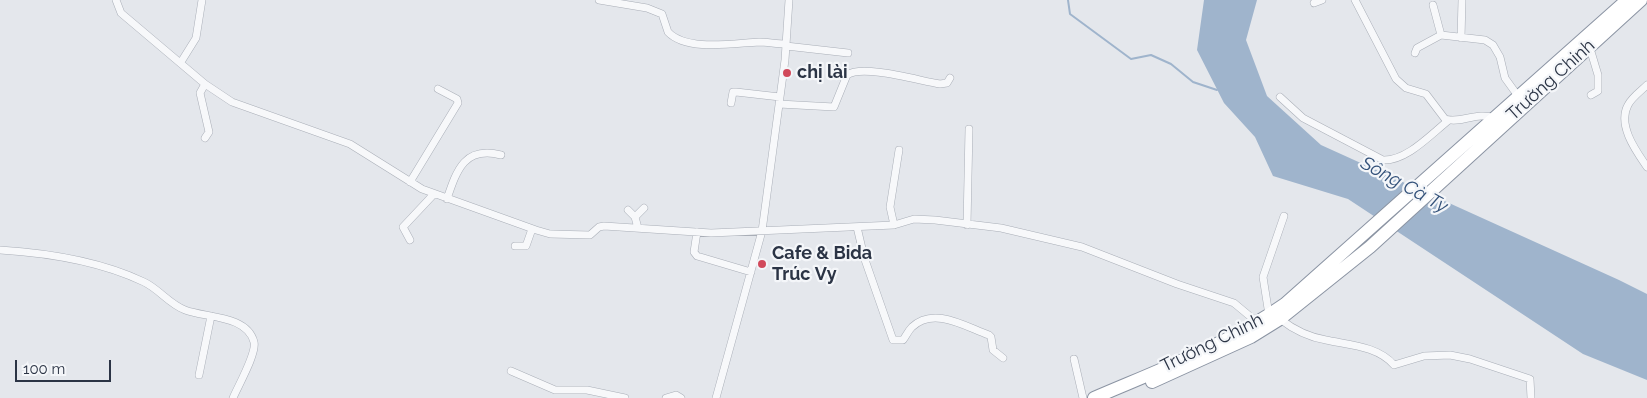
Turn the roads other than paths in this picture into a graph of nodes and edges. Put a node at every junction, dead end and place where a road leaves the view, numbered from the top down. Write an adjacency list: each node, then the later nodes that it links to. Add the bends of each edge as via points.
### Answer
1 (116, 0): 18 (street, via 121,13)
2 (202, 0): 18 (street, via 196,38)
3 (599, 0): 14 (street, via 647,8 662,14 668,32 688,42)
4 (789, 0): 14 (street)
5 (1322, 0): 10 (street)
6 (1355, 0): 29 (street, via 1396,79 1406,88 1426,94 1443,117)
7 (1462, 0): 13 (street)
8 (1627, 0): 24 (highway, Trường Chinh)
9 (1641, 0): 15 (highway, Trường Chinh)
10 (1314, 2)
11 (1433, 5): 12 (street)
12 (1441, 35): 13 (street); 17 (street, via 1417,48)
13 (1462, 38): 24 (street, via 1485,40 1494,45 1505,78)
14 (786, 45): 16 (street); 26 (street)
15 (1589, 45): 23 (street, via 1599,84 1598,91); 54 (highway, Trường Chinh, via 1370,247)
16 (848, 54)
17 (1415, 54)
18 (181, 62): 20 (street)
19 (950, 78): 26 (street, via 947,83 940,84 875,72 852,72 847,75 834,107)
20 (205, 84): 31 (street, via 200,93 209,132); 35 (street, via 232,102 350,144)
21 (1647, 85): 34 (street, via 1628,104 1625,117 1629,137)
22 (438, 88): 35 (street, via 457,99 458,103)
23 (1591, 95)
24 (1518, 96): 28 (highway, Trường Chinh)
25 (1280, 97): 29 (street, via 1303,118 1383,160 1405,154)
26 (779, 100): 27 (street, via 734,92); 47 (street)
27 (731, 103)
28 (1494, 118): 29 (street, via 1481,115); 54 (highway, Trường Chinh, via 1364,232)
29 (1449, 120)
30 (969, 129): 43 (street)
31 (205, 138)
32 (900, 150): 42 (street, via 890,207)
33 (501, 156): 37 (street, via 484,152 468,159 454,177)
34 (1646, 162)
35 (410, 182): 36 (street)
36 (434, 194): 37 (street); 49 (street, via 405,224 404,232)
37 (446, 199): 46 (street)
38 (644, 208): 41 (street)
39 (628, 210): 41 (street)
40 (1284, 216): 54 (street, via 1263,277)
41 (635, 217): 45 (street)
42 (894, 225): 43 (street, via 914,219); 44 (street)
43 (967, 225): 55 (street, via 1001,228 1082,247 1234,302)
44 (857, 226): 47 (street); 56 (street, via 864,257 893,340 903,340 914,326 923,322 948,318 989,335 993,350)
45 (638, 228): 46 (street, via 601,226 586,235 550,234); 48 (street)
46 (532, 229): 50 (street, via 526,246)
47 (762, 231): 48 (street); 52 (street)
48 (697, 232): 52 (street, via 694,252 697,256)
49 (410, 240)
50 (515, 246)
51 (0, 250): 53 (street, via 56,255 133,277 159,290 181,308)
52 (751, 272): 64 (street)
53 (211, 316): 59 (street); 60 (street, via 239,324 254,341 254,352)
54 (1275, 317): 55 (highway, Trường Chinh); 67 (highway, Trường Chinh, via 1251,337); 68 (street, via 1301,333 1364,348 1389,359 1394,365 1436,354 1489,365 1530,379)
55 (1258, 323): 66 (highway, Trường Chinh)
56 (1003, 358)
57 (1074, 359): 65 (street)
58 (511, 371): 61 (street, via 555,390 587,390)
59 (199, 375)
60 (233, 398)
61 (625, 398)
62 (666, 398): 63 (street)
63 (681, 398)
64 (716, 398)
65 (1083, 398)
66 (1094, 398)
67 (1115, 398)
68 (1531, 398)

